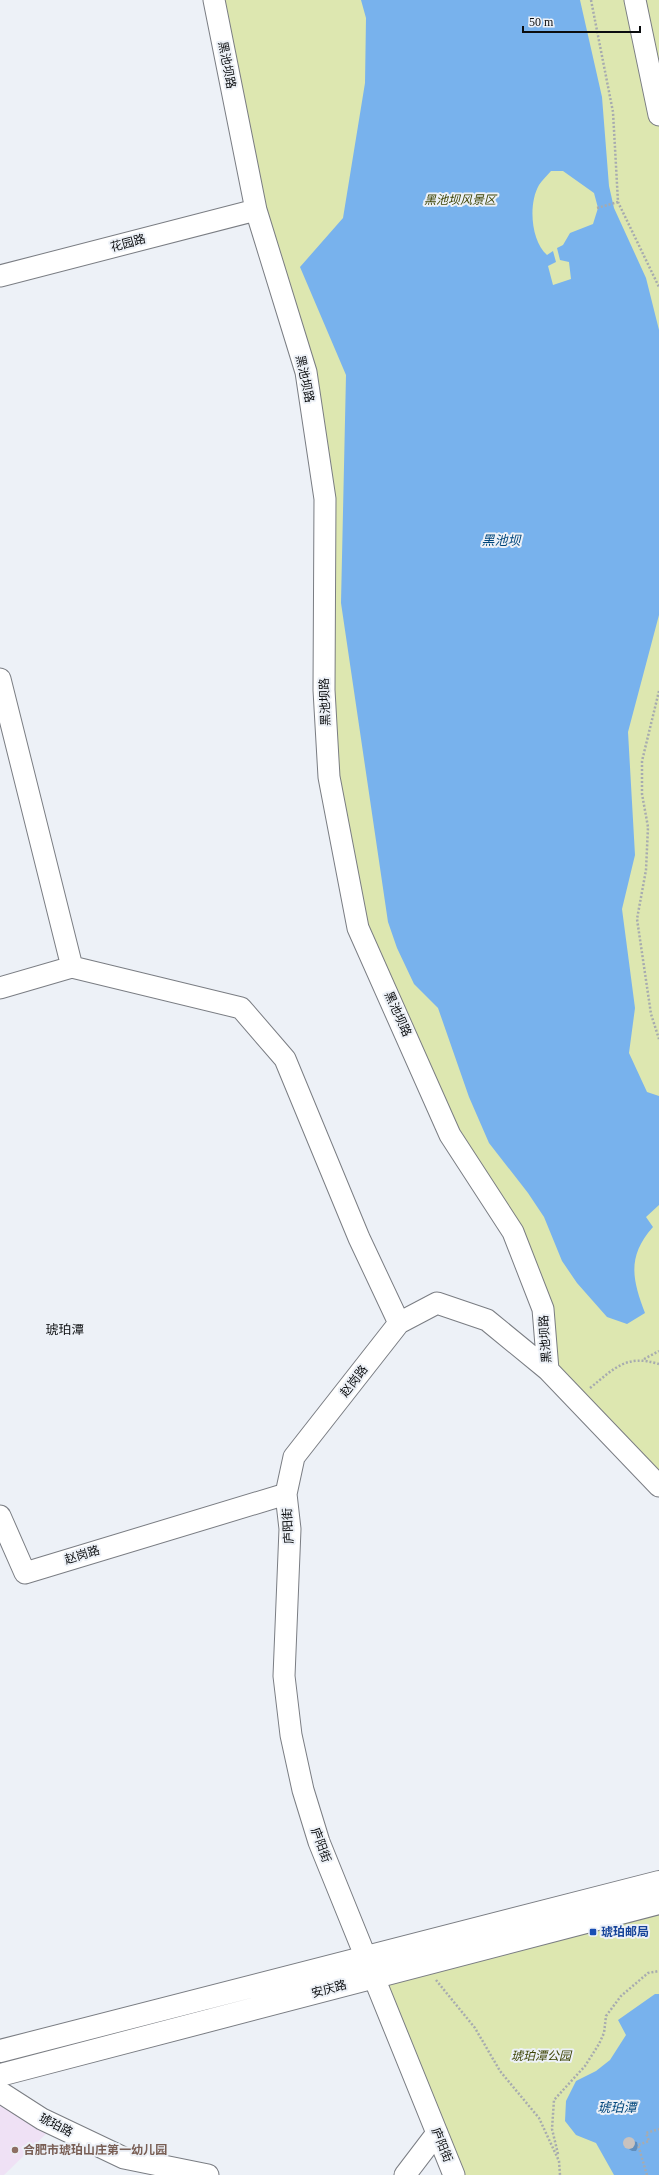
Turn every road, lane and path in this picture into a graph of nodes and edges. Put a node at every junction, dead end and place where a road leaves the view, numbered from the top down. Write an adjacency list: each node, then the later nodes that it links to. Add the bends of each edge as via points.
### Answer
1 (214, 0): 7 (street, 黑池坝路)
2 (591, 0): 5 (path, via 613,112)
3 (635, 0): 4 (street)
4 (659, 115)
5 (618, 202): 6 (path); 9 (path)
6 (597, 208)
7 (256, 210): 8 (street, 花园路); 19 (street, 黑池坝路, via 306,372 325,499 324,690 329,777 358,928 450,1135 512,1232 543,1309)
8 (0, 276)
9 (659, 287)
10 (0, 679): 12 (street)
11 (659, 691): 14 (path, via 642,761 642,794 648,827 646,870 637,919 652,1014)
12 (72, 966): 13 (street); 15 (street, via 241,1008 285,1059 359,1238)
13 (0, 988)
14 (659, 1039)
15 (399, 1323): 19 (street, 赵岗路, via 437,1303 487,1320); 22 (street, 赵岗路, via 294,1457)
16 (659, 1351): 17 (path)
17 (643, 1359): 18 (path); 20 (path, via 619,1365)
18 (659, 1364)
19 (548, 1370): 20 (street, 赵岗路)
20 (576, 1399): 21 (street, 赵岗路)
21 (659, 1486)
22 (286, 1494): 23 (street, 赵岗路, via 25,1573); 26 (street, 庐阳街, via 290,1529 284,1676 291,1735 319,1842)
23 (0, 1516)
24 (659, 1882): 26 (main road, 安庆路)
25 (659, 1903): 27 (main road, 安庆路)
26 (367, 1958): 29 (street, 庐阳街); 30 (main road, 安庆路)
27 (422, 1965): 29 (main road, 安庆路); 35 (path, via 475,2028 500,2071 539,2118)
28 (659, 1971): 35 (path, via 648,1973 622,1996 606,2016 604,2033 585,2066 554,2100 552,2129)
29 (374, 1977): 31 (main road, 安庆路); 34 (street, 庐阳街)
30 (0, 2051)
31 (0, 2075)
32 (0, 2092): 36 (street, 琥珀路, via 42,2119 124,2158)
33 (659, 2129): 40 (path, via 646,2133 649,2142 638,2145)
34 (437, 2133): 37 (street); 38 (street, 庐阳街)
35 (559, 2161): 39 (path)
36 (208, 2175)
37 (405, 2175)
38 (454, 2175)
39 (560, 2175)
40 (647, 2175)

